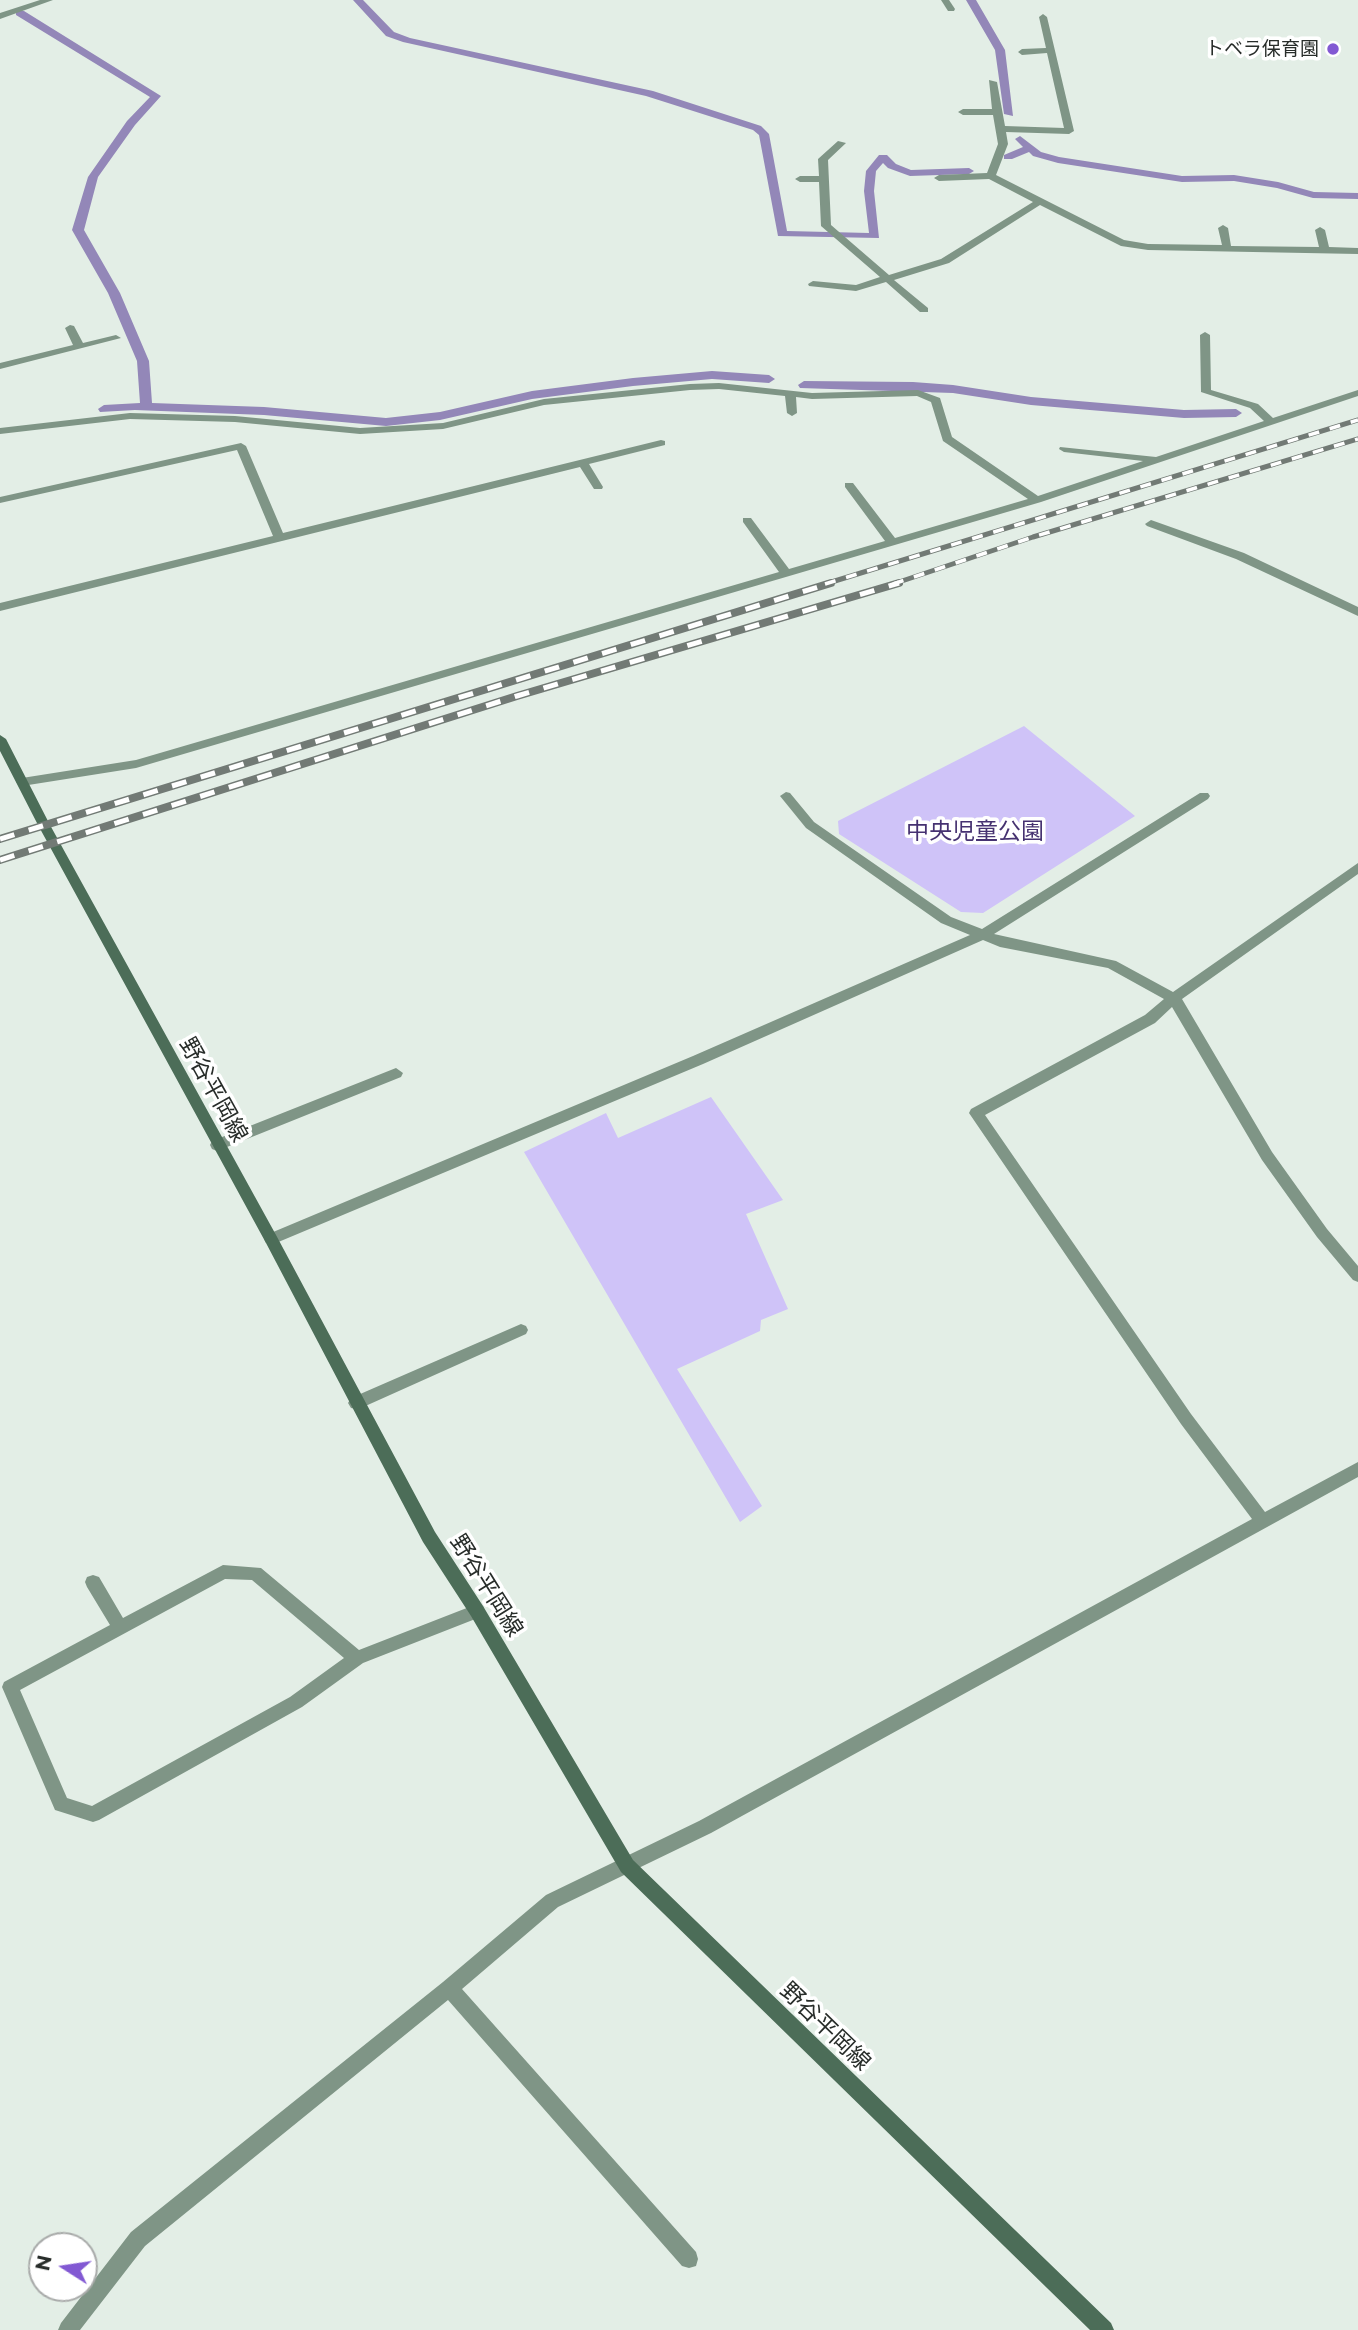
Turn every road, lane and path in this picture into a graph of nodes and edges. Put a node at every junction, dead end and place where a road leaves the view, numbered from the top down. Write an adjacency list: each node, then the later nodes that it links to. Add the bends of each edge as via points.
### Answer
1 (49, 0): 3 (street)
2 (945, 0): 4 (street)
3 (25, 4): 5 (street)
4 (951, 9)
5 (0, 16)
6 (1043, 16): 7 (street)
7 (1051, 50): 8 (street); 12 (street, via 1069,131)
8 (1022, 52)
9 (992, 82): 11 (street)
10 (963, 112): 11 (street)
11 (997, 112): 12 (street)
12 (1000, 129): 14 (street, via 1003,144)
13 (841, 144): 17 (street, via 823,159)
14 (991, 176): 15 (street); 18 (street)
15 (939, 178)
16 (800, 179): 17 (street)
17 (824, 179): 24 (street, via 826,226)
18 (1039, 202): 21 (street, via 1121,243); 24 (street, via 945,261)
19 (1223, 228): 21 (street)
20 (1320, 230): 22 (street)
21 (1227, 248): 22 (street)
22 (1325, 250): 23 (street)
23 (1358, 251)
24 (888, 279): 25 (street, via 856,288); 26 (street)
25 (813, 284)
26 (924, 310)
27 (69, 328): 30 (street)
28 (1205, 335): 35 (street, via 1206,392 1254,406)
29 (116, 338): 30 (street)
30 (79, 346): 31 (street)
31 (0, 366)
32 (790, 393): 34 (street); 36 (street, via 690,387 544,402 443,426 381,430 130,416); 44 (street, via 918,393 936,400 947,439)
33 (1358, 393): 35 (street)
34 (792, 413)
35 (1272, 422): 39 (street)
36 (0, 431)
37 (661, 443): 40 (street)
38 (1064, 449): 39 (street)
39 (1158, 460): 44 (street)
40 (582, 462): 42 (street); 47 (street)
41 (849, 485): 48 (street)
42 (598, 487)
43 (0, 500): 47 (street, via 241,446)
44 (1037, 500): 48 (street)
45 (747, 520): 49 (street)
46 (1151, 524): 51 (street, via 1240,556)
47 (280, 538): 50 (street)
48 (892, 542): 49 (street)
49 (786, 573): 53 (street, via 136,764)
50 (0, 607)
51 (1358, 612)
52 (0, 739): 53 (main road, 野谷平岡線)
53 (22, 782): 60 (main road, 野谷平岡線)
54 (786, 796): 57 (street, via 821,833 946,920)
55 (1204, 796): 57 (street)
56 (1358, 868): 58 (street)
57 (983, 935): 58 (street, via 1111,964); 61 (street)
58 (1174, 998): 62 (street, via 1267,1156); 66 (street, via 1150,1019 976,1113 1186,1419)
59 (396, 1073): 60 (street)
60 (217, 1145): 61 (main road, 野谷平岡線)
61 (271, 1239): 64 (main road, 野谷平岡線)
62 (1358, 1276)
63 (522, 1330): 64 (street)
64 (356, 1402): 68 (main road, 野谷平岡線, via 429,1537)
65 (1358, 1469): 66 (street)
66 (1262, 1521): 71 (street)
67 (93, 1582): 69 (street)
68 (477, 1611): 70 (street); 71 (main road, 野谷平岡線)
69 (120, 1628): 70 (street, via 223,1572 255,1573); 70 (street, via 10,1686 61,1804 93,1814 296,1702)
70 (357, 1658)
71 (627, 1866): 72 (street, via 552,1901); 75 (main road, 野谷平岡線)
72 (449, 1988): 73 (street); 74 (street, via 138,2239)
73 (689, 2259)
74 (68, 2330)
75 (1104, 2330)

